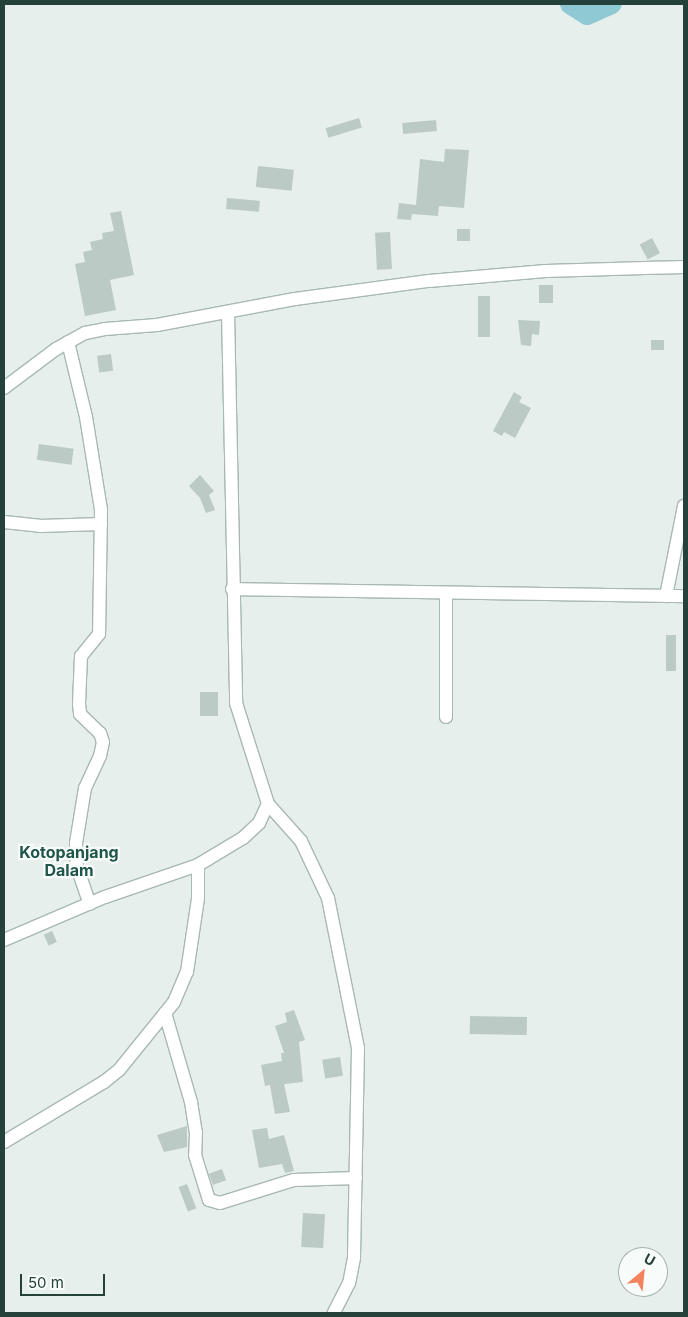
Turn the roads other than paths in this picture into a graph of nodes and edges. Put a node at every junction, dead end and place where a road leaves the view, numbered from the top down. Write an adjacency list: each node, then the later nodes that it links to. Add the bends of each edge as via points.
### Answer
1 (684, 267): 2 (street, via 546,271 429,280)
2 (228, 312): 3 (street, via 156,325 105,329); 8 (street)
3 (68, 342): 4 (street); 7 (street, via 86,417)
4 (4, 388)
5 (684, 506): 10 (street)
6 (4, 522): 7 (street, via 40,526)
7 (101, 524): 15 (street, via 99,634 81,656 79,704 80,714 100,733 102,742 100,756 84,788 76,843 77,867)
8 (232, 589): 9 (street); 13 (street, via 236,703)
9 (446, 592): 10 (street); 12 (street)
10 (666, 596): 11 (street)
11 (684, 596)
12 (446, 718)
13 (268, 804): 14 (street, via 259,823 243,838); 19 (street, via 301,841 328,898 358,1048)
14 (198, 865): 15 (street); 17 (street, via 198,898 187,972 174,1002)
15 (90, 904): 16 (street)
16 (4, 940)
17 (165, 1013): 18 (street, via 119,1070); 19 (street, via 191,1102 196,1132 195,1155 209,1200 220,1203 294,1180)
18 (4, 1142)
19 (356, 1178): 20 (street, via 351,1276)
20 (334, 1313)

